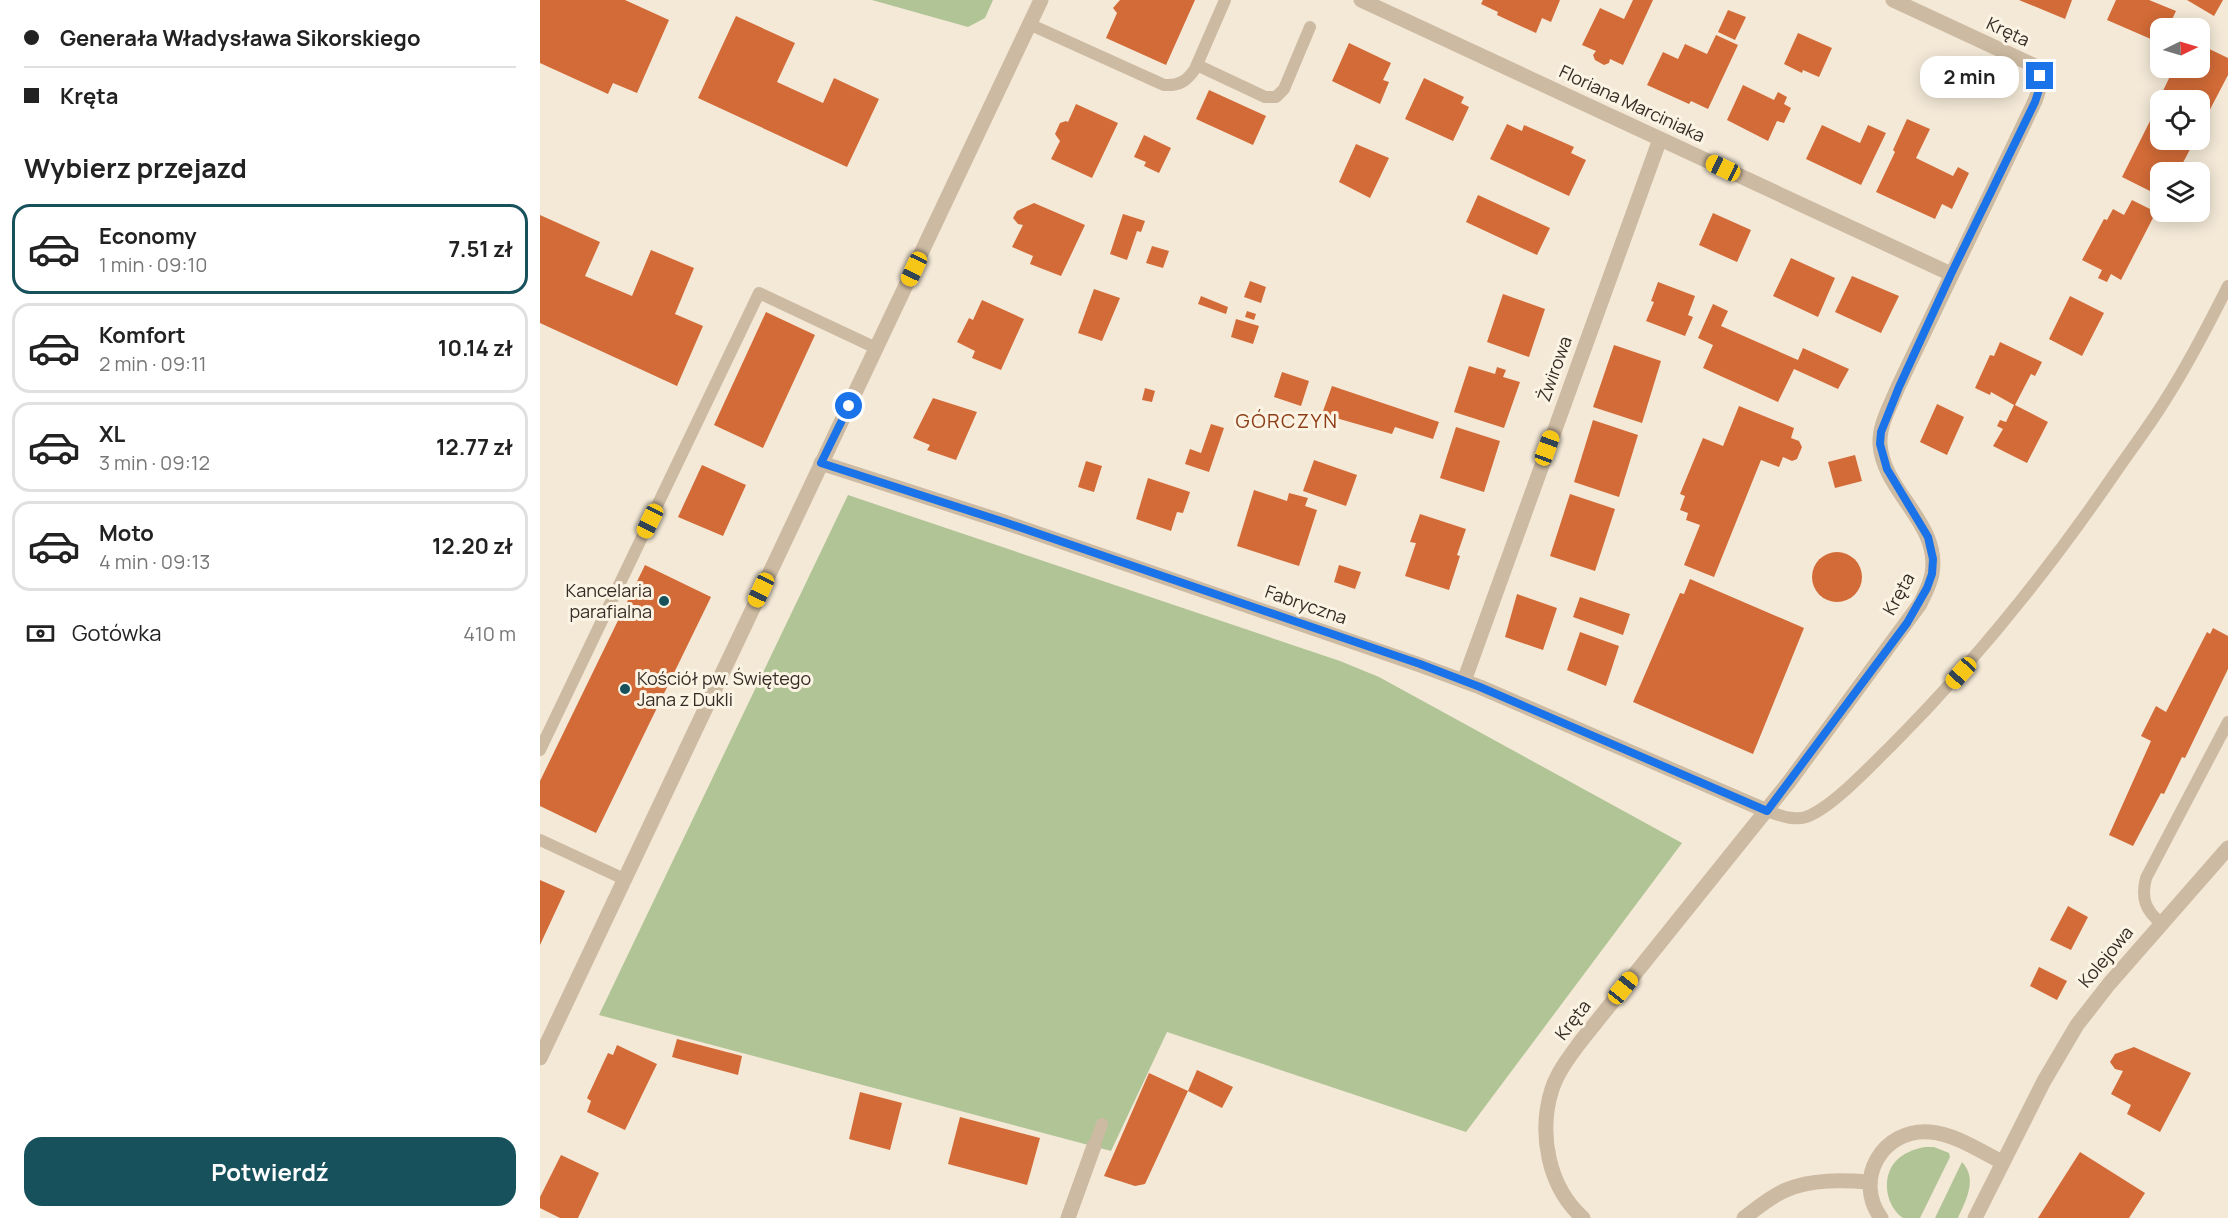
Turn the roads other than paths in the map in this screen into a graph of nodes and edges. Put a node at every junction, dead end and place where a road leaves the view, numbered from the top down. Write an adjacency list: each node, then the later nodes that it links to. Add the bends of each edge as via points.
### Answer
1 (1041, 0): 5 (street)
2 (1225, 0): 7 (lane)
3 (1361, 0): 8 (street, Floriana Marciniaka)
4 (1893, 0): 9 (street, Kręta, via 2027,62 2040,76 2035,102)
5 (1029, 24): 7 (lane, via 1164,85 1183,82); 11 (street)
6 (1310, 27): 7 (lane, via 1284,88 1276,97 1265,97)
7 (1197, 65)
8 (1660, 139): 9 (street, Floriana Marciniaka); 13 (street, Żwirowa)
9 (1951, 274): 16 (street, Kręta, via 1899,387 1880,444 1887,469 1928,537 1932,574 1907,623)
10 (2228, 286): 16 (lane, via 2164,402 2088,513 1961,673 1836,798 1800,818)
11 (876, 348): 12 (street); 15 (lane, via 759,293)
12 (821, 463): 13 (street, Fabryczna); 19 (street)
13 (1464, 681): 16 (street, Fabryczna)
14 (2228, 722): 20 (lane, Kolejowa, via 2146,878 2145,904)
15 (540, 750)
16 (1767, 811): 27 (street, Kręta, via 1581,1041 1552,1088 1547,1110 1547,1151 1552,1172)
17 (540, 840): 19 (lane)
18 (2228, 848): 20 (street)
19 (624, 879): 21 (street)
20 (2161, 923): 24 (street, Kolejowa, via 2078,1025)
21 (540, 1058)
22 (1102, 1124): 23 (lane)
23 (1094, 1146): 26 (street)
24 (2002, 1162): 25 (street, via 1943,1134 1919,1132 1887,1147 1872,1168); 30 (street, Kolejowa)
25 (1870, 1182): 28 (street, via 1798,1186 1774,1196); 29 (street)
26 (1068, 1218)
27 (1583, 1218)
28 (1744, 1218)
29 (1881, 1218)
30 (1975, 1218)

